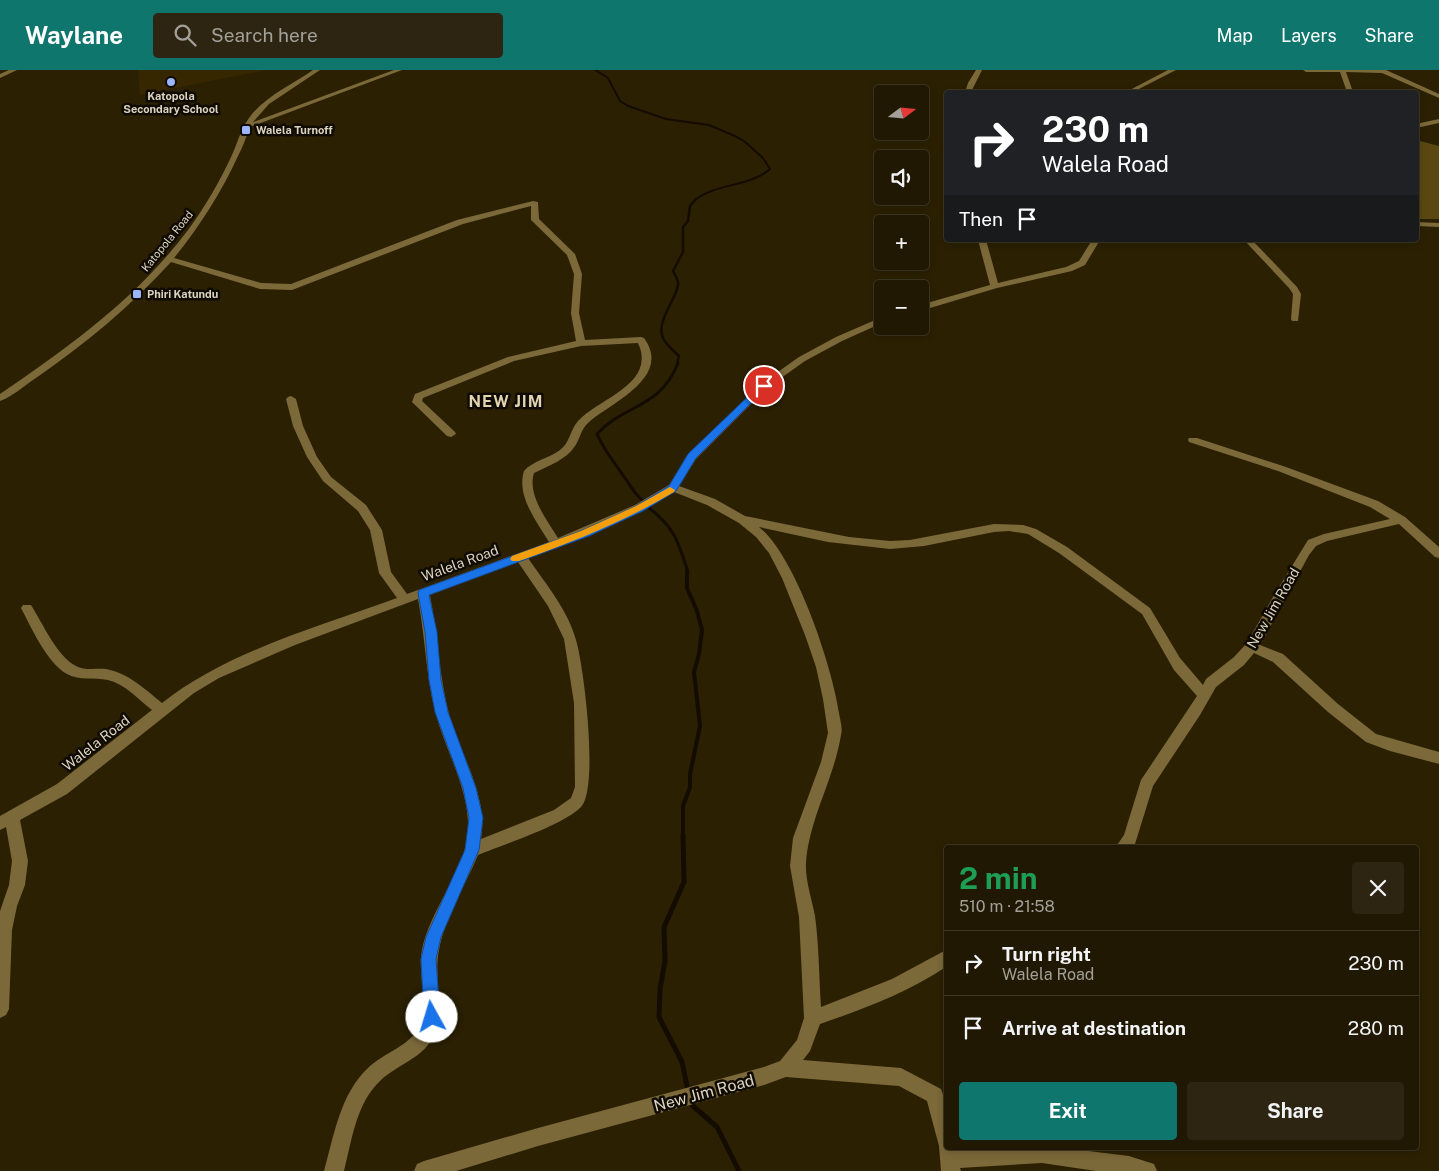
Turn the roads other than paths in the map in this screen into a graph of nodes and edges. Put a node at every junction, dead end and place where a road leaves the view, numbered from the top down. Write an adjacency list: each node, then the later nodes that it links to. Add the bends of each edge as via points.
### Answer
1 (14, 70): 9 (street)
2 (317, 70): 16 (street, Katopola Road, via 262,107)
3 (399, 70): 16 (street)
4 (979, 70): 10 (street)
5 (1173, 70): 11 (street)
6 (1306, 70): 7 (street)
7 (1342, 70): 8 (street); 12 (street)
8 (1382, 70): 13 (street)
9 (0, 76)
10 (969, 90)
11 (1133, 90)
12 (1349, 90)
13 (1439, 96)
14 (1439, 121): 15 (street)
15 (1419, 125)
16 (248, 126): 22 (street, Katopola Road, via 202,216)
17 (1419, 224): 18 (street)
18 (1439, 225)
19 (983, 242): 23 (street)
20 (1095, 242): 23 (street, via 1082,263 1069,269)
21 (1250, 242): 25 (street, via 1293,287 1297,294)
22 (169, 259): 27 (street, via 260,286 292,287 460,222 533,203 536,204 536,220 571,254 578,274 575,314); 28 (street, Katopola Road, via 120,310 85,340)
23 (995, 286): 24 (street)
24 (929, 305)
25 (1295, 319)
26 (874, 324): 32 (street, Walela Road, via 802,359 764,386 692,457)
27 (581, 343): 30 (street, via 511,359 418,396 417,402); 35 (street, via 641,340 645,344 647,365 640,379 582,423 565,452 529,471 525,485)
28 (0, 398)
29 (291, 399): 39 (street, via 298,426 312,457 327,479 362,508 376,530 385,573)
30 (451, 434)
31 (1193, 440): 34 (street, via 1336,489 1374,504)
32 (673, 488): 33 (street, via 711,502); 35 (street, Walela Road, via 639,508)
33 (743, 520): 42 (street, via 813,535 890,545 912,544 966,532 1024,529 1065,552 1146,611 1172,657); 50 (street, via 774,551 788,578 820,659 835,733 801,838 798,866 807,917)
34 (1401, 520): 36 (street); 41 (street, New Jim Road, via 1312,543)
35 (556, 544): 37 (street, Walela Road)
36 (1439, 554)
37 (521, 557): 38 (street, Walela Road); 47 (street, via 553,604 570,639 581,703 582,787 576,802 560,815)
38 (423, 593): 39 (street, Walela Road); 47 (street, via 441,712 470,788 476,818)
39 (405, 600): 43 (street, Walela Road, via 214,674)
40 (27, 608): 43 (street, via 50,647 69,669 78,673 109,674)
41 (1252, 647): 42 (street, New Jim Road, via 1211,683); 44 (street, via 1278,658 1371,738)
42 (1204, 695): 46 (street, New Jim Road, via 1146,784 1130,839)
43 (162, 711): 45 (street, Walela Road, via 62,789)
44 (1439, 758)
45 (6, 820): 49 (street, via 20,861 4,930)
46 (1125, 845)
47 (472, 850): 54 (street, via 433,937 428,959 432,1017 426,1035 374,1074 362,1089 352,1110)
48 (944, 959): 50 (street, via 881,994)
49 (0, 1009)
50 (813, 1018): 51 (street, via 804,1045)
51 (786, 1068): 52 (street, via 901,1077 935,1095); 55 (street, New Jim Road)
52 (944, 1132)
53 (950, 1159): 56 (street, via 1042,1154)
54 (334, 1171)
55 (424, 1171)
56 (1147, 1171)

